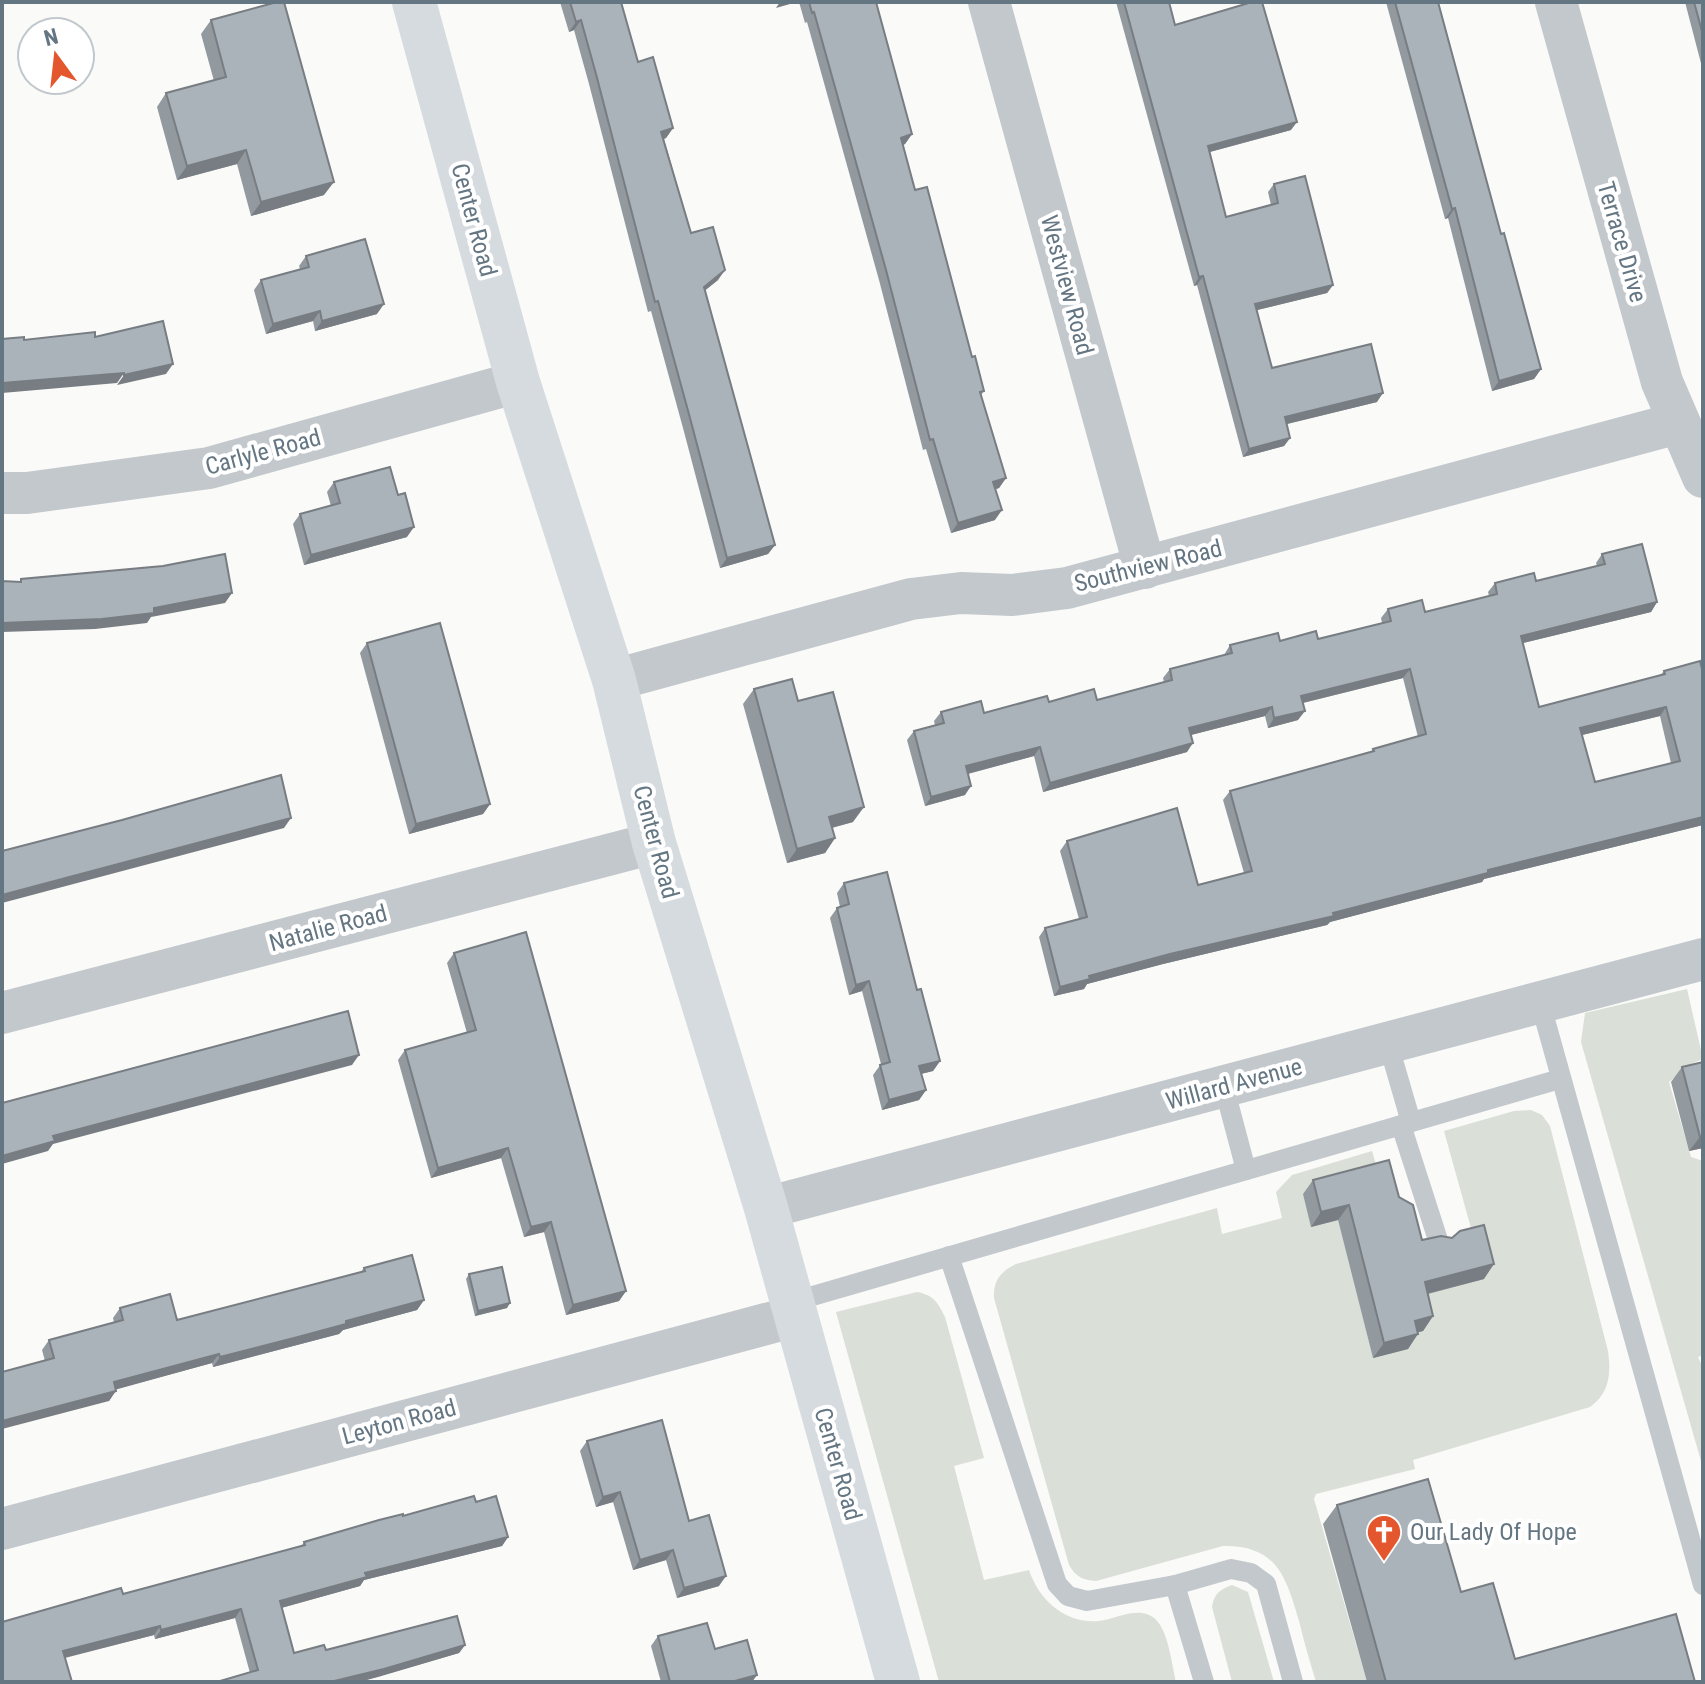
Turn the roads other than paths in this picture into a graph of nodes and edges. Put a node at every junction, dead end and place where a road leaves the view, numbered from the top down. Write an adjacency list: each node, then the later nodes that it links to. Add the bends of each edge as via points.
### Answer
1 (414, 2): 4 (main road, Center Road)
2 (989, 2): 8 (street, Westview Road)
3 (1556, 2): 5 (street, Terrace Drive, via 1657,367)
4 (518, 382): 7 (street, Carlyle Road, via 209,468); 9 (main road, Center Road)
5 (1678, 423): 6 (street, Terrace Drive); 8 (street, Southview Road)
6 (1703, 477)
7 (2, 493)
8 (1145, 568): 9 (street, Southview Road, via 1067,588 911,599)
9 (614, 680): 10 (main road, Center Road)
10 (654, 843): 13 (street, Natalie Road); 19 (main road, Center Road)
11 (1703, 959): 12 (street, Willard Avenue)
12 (1540, 1002): 14 (street, Willard Avenue); 15 (lane)
13 (2, 1013)
14 (1388, 1043): 16 (street, Willard Avenue); 17 (lane)
15 (1560, 1079): 17 (lane); 25 (lane)
16 (1224, 1087): 18 (lane); 19 (street, Willard Avenue)
17 (1406, 1124): 18 (lane); 20 (lane)
18 (1246, 1170): 21 (lane)
19 (766, 1208): 22 (main road, Center Road)
20 (1438, 1240)
21 (949, 1256): 22 (lane); 24 (lane, via 1057,1584 1068,1596 1087,1601)
22 (794, 1309): 23 (street, Leyton Road); 26 (main road, Center Road)
23 (2, 1529)
24 (1175, 1585): 27 (lane); 28 (lane, via 1231,1569 1251,1573 1266,1584)
25 (1703, 1585)
26 (898, 1682)
27 (1204, 1682)
28 (1293, 1682)

